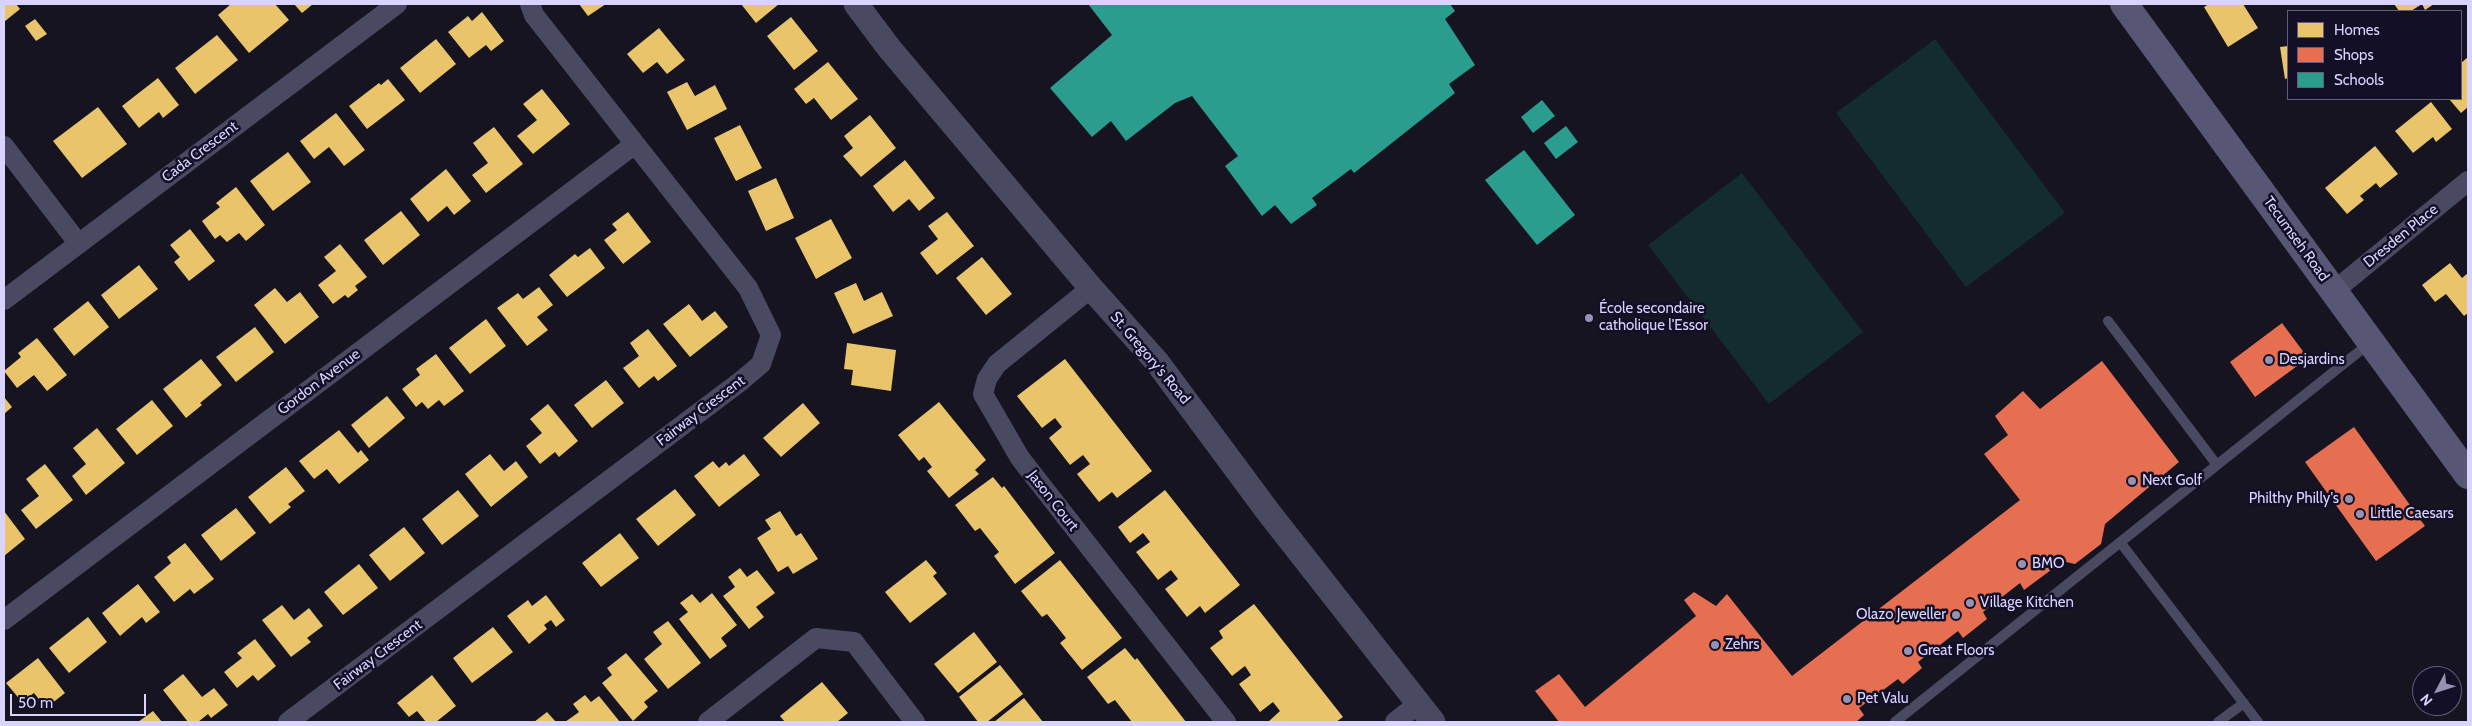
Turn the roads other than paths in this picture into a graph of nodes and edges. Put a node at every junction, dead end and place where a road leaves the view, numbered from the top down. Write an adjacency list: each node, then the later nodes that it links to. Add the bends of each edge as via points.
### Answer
1 (397, 4): 8 (street, Cada Crescent)
2 (530, 4): 5 (street, Fairway Crescent, via 534,15)
3 (856, 4): 9 (street, St. Gregory's Road, via 889,48)
4 (2124, 4): 10 (main road, Tecumseh Road)
5 (635, 144): 17 (street, Gordon Avenue); 20 (street, Fairway Crescent, via 748,288 771,335 761,364)
6 (4, 146): 8 (street)
7 (2468, 181): 10 (street, Dresden Place)
8 (78, 243): 11 (street, Cada Crescent)
9 (1091, 288): 19 (street, St. Gregory's Road, via 1157,362 1269,513); 23 (street, Jason Court, via 997,364 987,379 983,394 1020,458)
10 (2334, 291): 13 (main road, Tecumseh Road)
11 (4, 300)
12 (2108, 320): 14 (lane)
13 (2371, 342): 14 (lane); 15 (main road, Tecumseh Road)
14 (2217, 465): 16 (lane)
15 (2468, 475)
16 (2120, 542): 18 (lane); 25 (lane)
17 (4, 620)
18 (2244, 703): 26 (lane); 27 (lane)
19 (1425, 713): 24 (street)
20 (288, 722)
21 (708, 722): 22 (street, via 816,638 854,642)
22 (915, 722)
23 (1226, 722)
24 (1394, 722)
25 (1895, 722)
26 (2218, 722)
27 (2258, 722)

